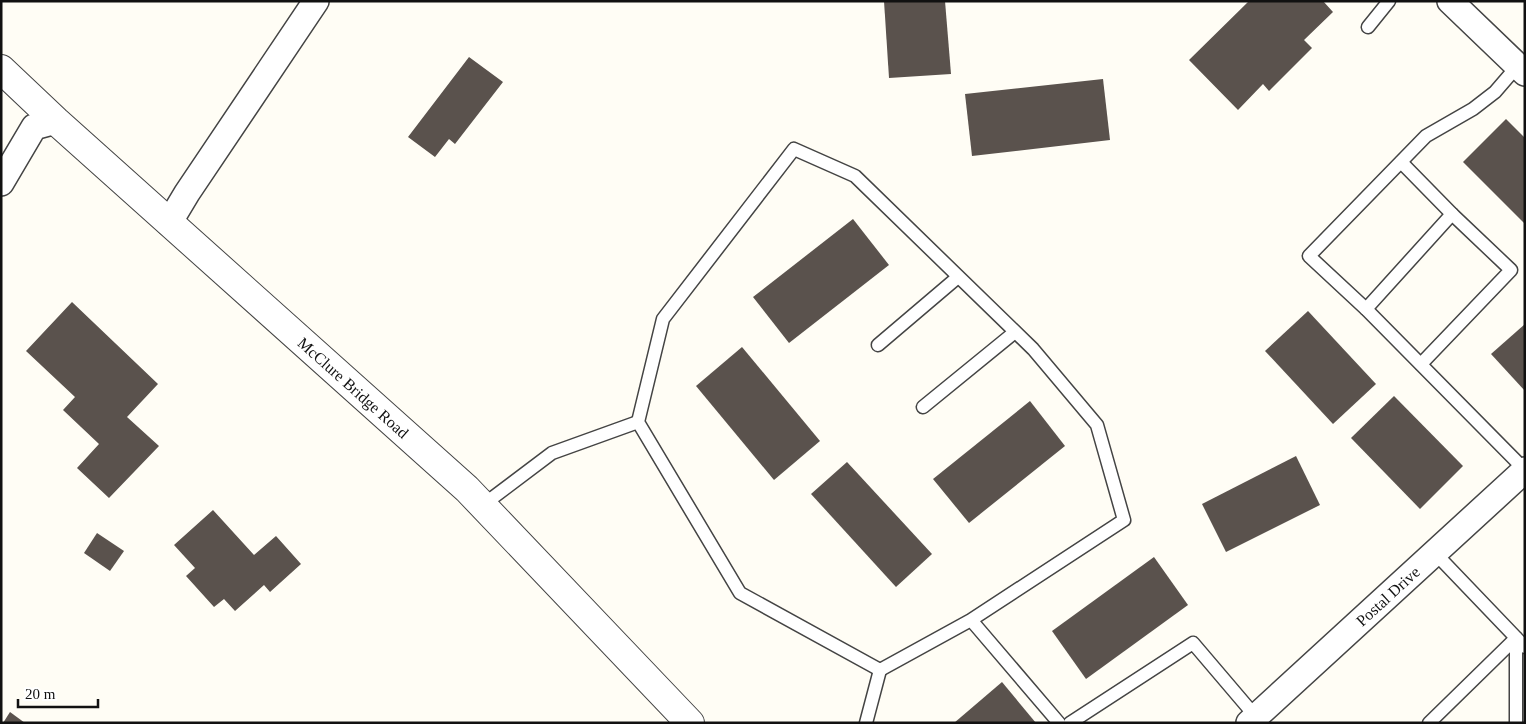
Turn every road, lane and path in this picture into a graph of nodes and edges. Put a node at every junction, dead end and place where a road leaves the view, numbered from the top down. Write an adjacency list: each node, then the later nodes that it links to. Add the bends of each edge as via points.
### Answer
1 (316, 1): 11 (street)
2 (1389, 1): 4 (lane)
3 (1450, 1): 5 (street)
4 (1368, 27)
5 (1522, 66): 8 (lane, via 1495,92 1426,136)
6 (1, 69): 7 (street, McClure Bridge Road)
7 (56, 121): 9 (street, via 34,127); 11 (street, McClure Bridge Road)
8 (1401, 162): 10 (lane); 13 (lane, via 1309,256)
9 (1, 183)
10 (1452, 214): 13 (lane); 16 (lane, via 1510,270)
11 (169, 223): 20 (street, McClure Bridge Road, via 467,488)
12 (958, 277): 14 (lane); 15 (lane); 18 (lane, via 855,176 794,149 663,319)
13 (1366, 309): 16 (lane)
14 (1015, 332): 17 (lane); 22 (lane, via 1097,425 1124,520)
15 (878, 344)
16 (1421, 364): 19 (lane)
17 (923, 407)
18 (638, 422): 20 (lane, via 552,453); 24 (lane, via 740,593)
19 (1525, 470): 21 (street, Postal Drive)
20 (483, 506): 26 (street, McClure Bridge Road)
21 (1434, 552): 23 (lane); 25 (street, Postal Drive)
22 (971, 620): 24 (lane); 28 (lane)
23 (1521, 643): 30 (lane); 31 (lane)
24 (880, 670): 27 (lane)
25 (1252, 720): 29 (lane, via 1193,643)
26 (690, 723)
27 (866, 723)
28 (1059, 723)
29 (1070, 723)
30 (1429, 723)
31 (1516, 723)

